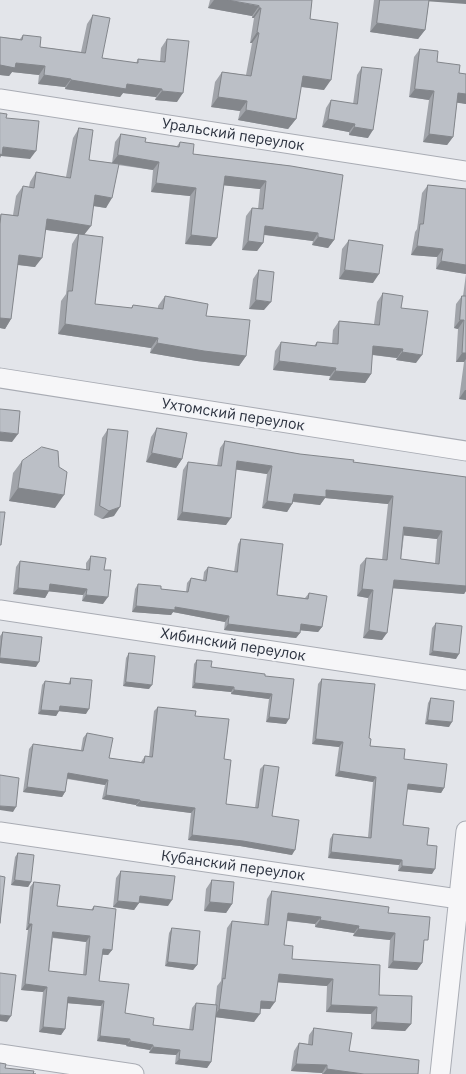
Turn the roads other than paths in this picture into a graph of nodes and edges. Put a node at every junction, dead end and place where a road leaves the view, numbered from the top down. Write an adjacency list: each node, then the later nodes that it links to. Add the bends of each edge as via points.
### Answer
1 (0, 99): 2 (street, Уральский переулок)
2 (466, 171)
3 (0, 378): 4 (street, Ухтомский переулок)
4 (466, 451)
5 (0, 610): 6 (street, Хибинский переулок)
6 (466, 680)
7 (466, 831): 9 (street)
8 (0, 832): 9 (street, Кубанский переулок)
9 (462, 900): 12 (street)
10 (0, 1054): 11 (street)
11 (134, 1074)
12 (440, 1074)

